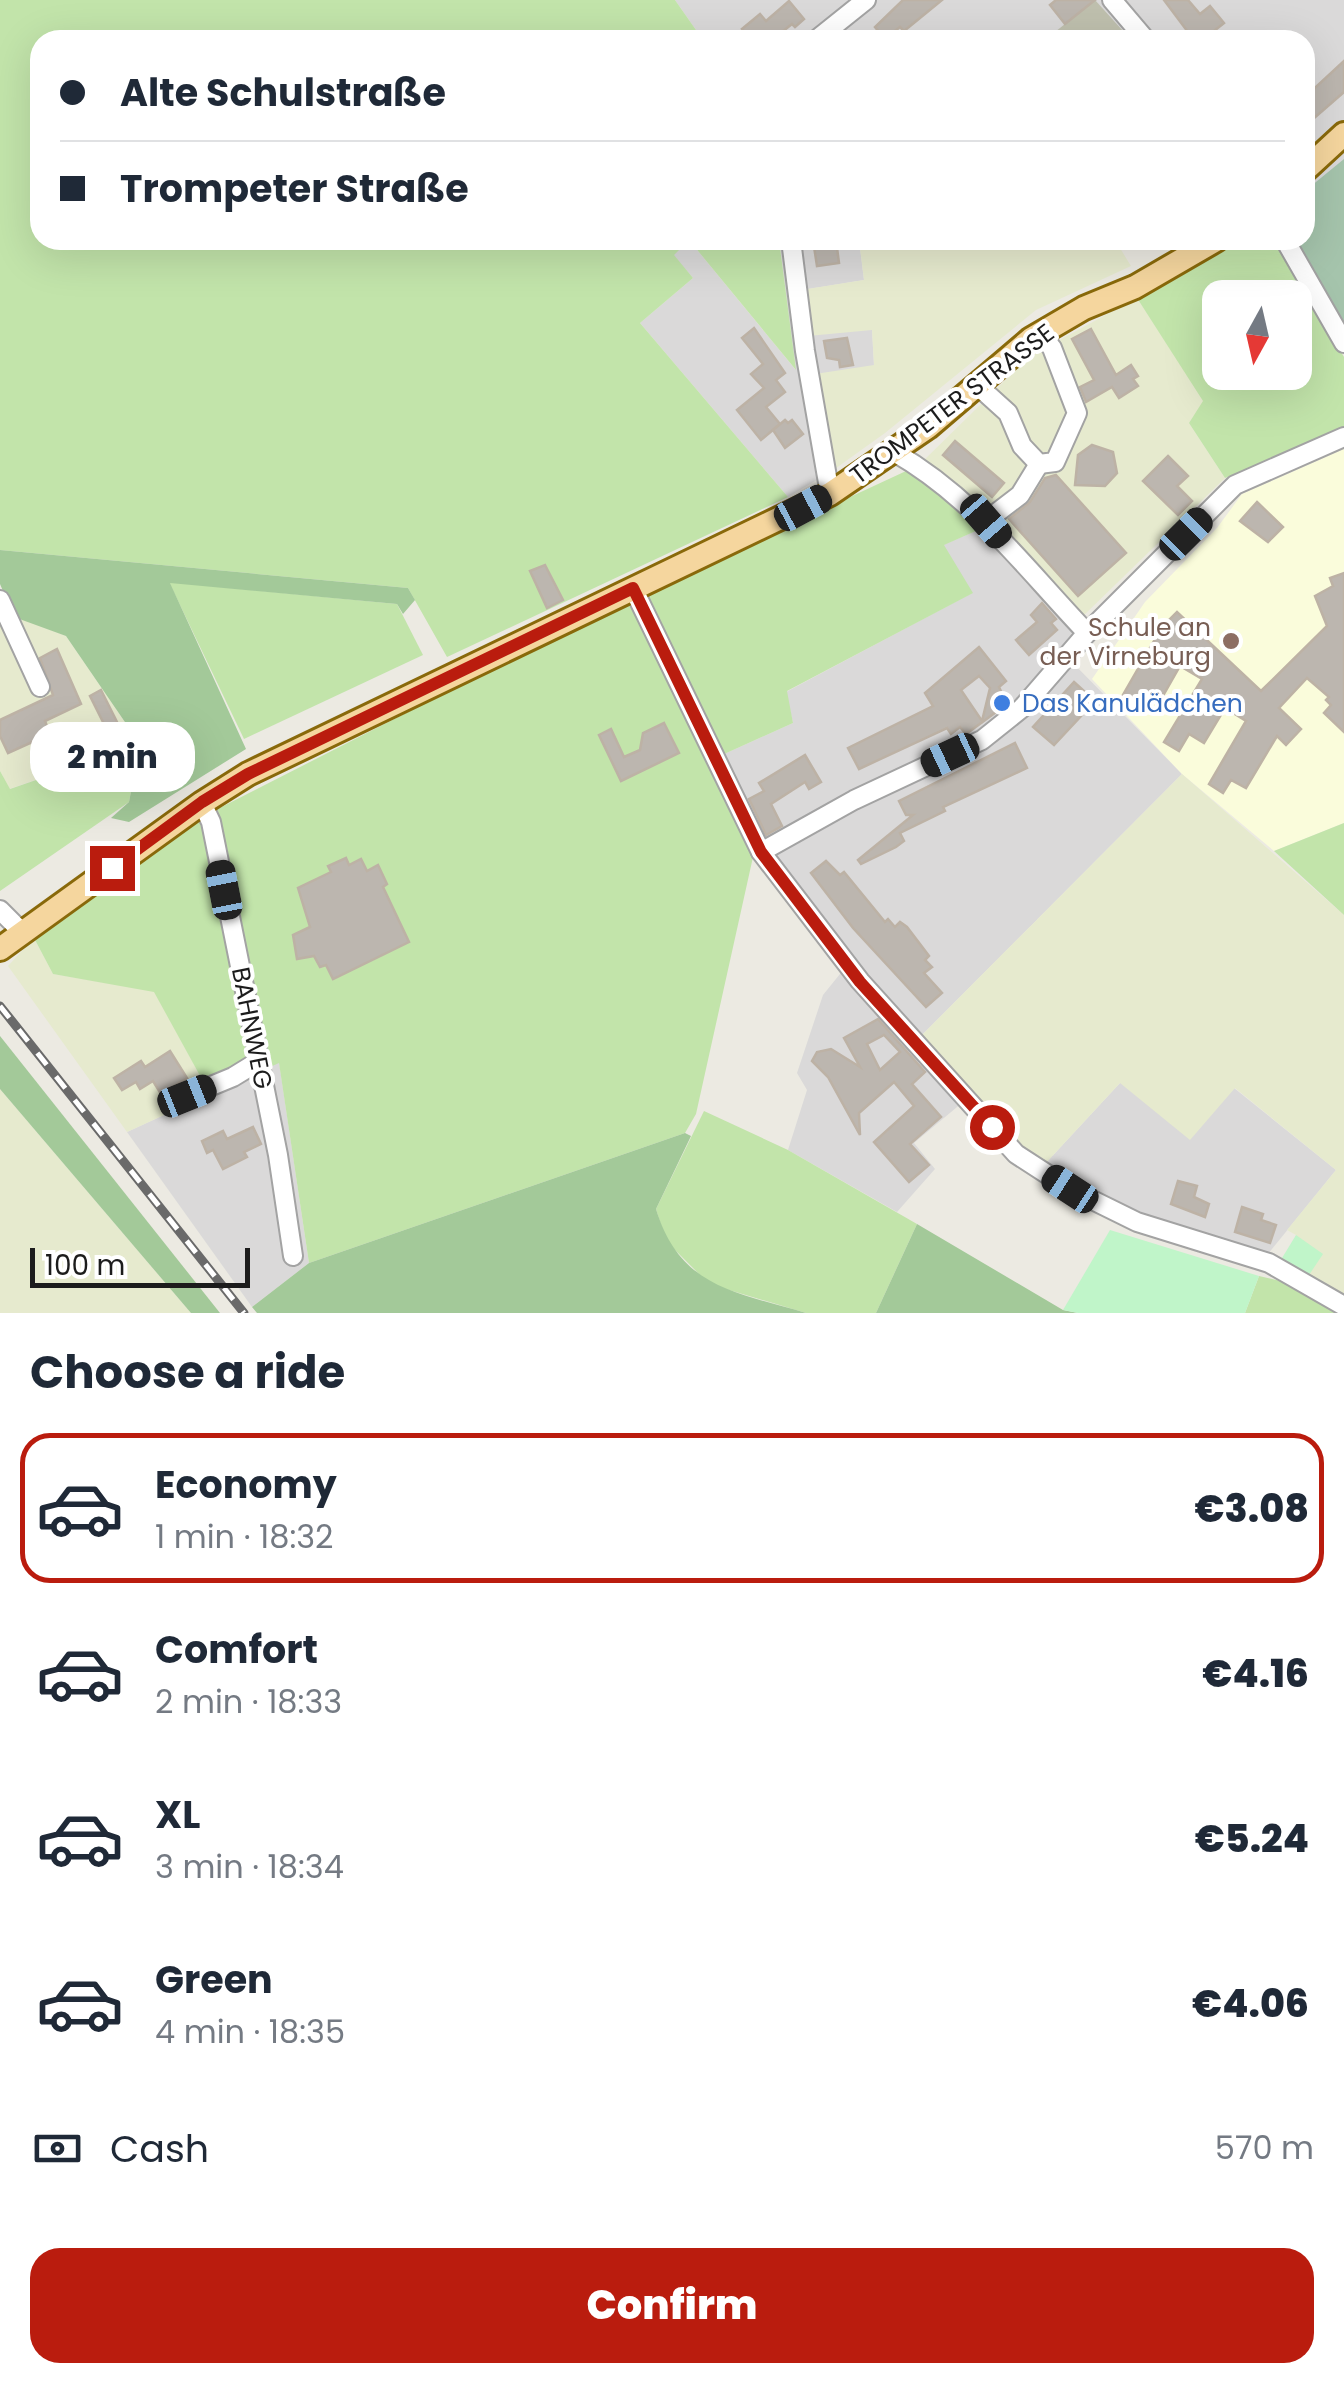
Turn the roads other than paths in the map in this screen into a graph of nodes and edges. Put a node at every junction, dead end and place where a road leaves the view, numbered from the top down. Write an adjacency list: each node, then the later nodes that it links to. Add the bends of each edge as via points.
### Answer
1 (866, 0): 3 (street)
2 (1112, 0): 4 (street)
3 (828, 30)
4 (1138, 30)
5 (1344, 134): 6 (main road)
6 (1315, 161)
7 (792, 250): 16 (street)
8 (1199, 250): 10 (main road, TROMPETER STRASSE)
9 (1291, 250): 11 (street)
10 (1041, 334): 12 (main road, TROMPETER STRASSE); 15 (street, via 1077,413 1056,462)
11 (1344, 344)
12 (977, 385): 14 (main road, TROMPETER STRASSE); 15 (street, via 1008,413 1022,446)
13 (1344, 438): 20 (street, via 1235,485)
14 (894, 452): 16 (main road, TROMPETER STRASSE); 17 (street, via 933,474)
15 (1039, 464): 17 (street, via 1020,495)
16 (830, 494): 18 (main road, TROMPETER STRASSE)
17 (986, 521): 20 (street)
18 (633, 588): 22 (main road, TROMPETER STRASSE); 23 (street)
19 (0, 600): 21 (street)
20 (1087, 632): 23 (street, via 1022,708 982,740)
21 (40, 687)
22 (202, 802): 25 (main road, TROMPETER STRASSE); 26 (street, BAHNWEG)
23 (761, 852): 29 (street, via 860,982 1016,1154 1137,1222 1268,1262)
24 (0, 910): 25 (street)
25 (10, 942)
26 (258, 1061): 27 (street); 28 (street, BAHNWEG)
27 (187, 1096)
28 (293, 1256)
29 (1344, 1306)

